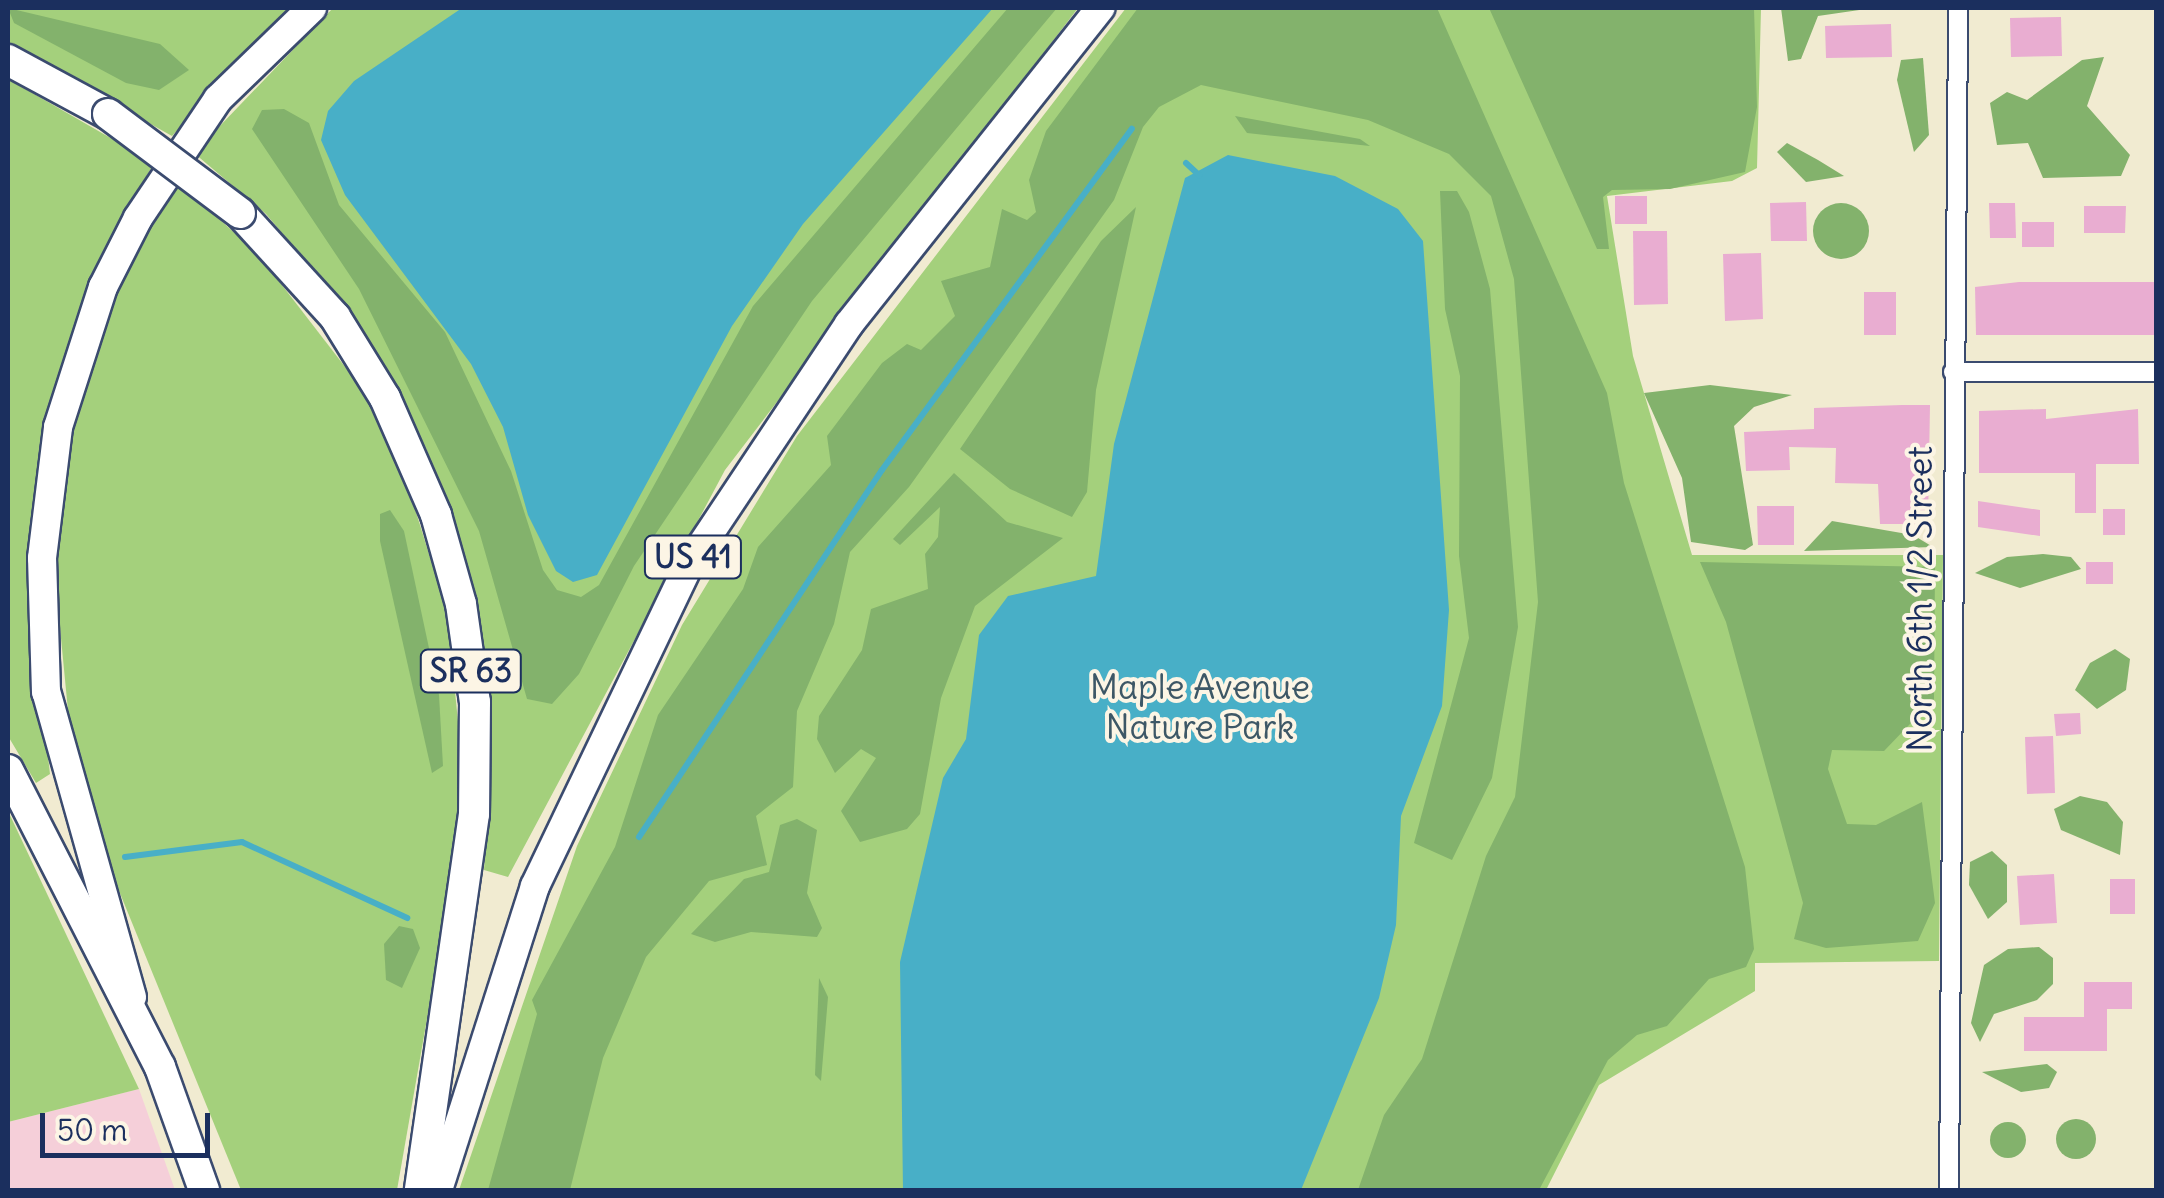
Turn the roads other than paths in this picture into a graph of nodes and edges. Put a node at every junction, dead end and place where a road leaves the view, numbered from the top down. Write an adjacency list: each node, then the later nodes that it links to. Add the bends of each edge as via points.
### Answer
1 (312, 8): 8 (main road, via 218,99 138,218 103,287 58,426 42,558 46,692)
2 (1100, 8): 11 (main road, US 41, via 849,324 689,564 618,697 535,886)
3 (1958, 8): 5 (street, North 6th 1/2 Street)
4 (8, 60): 10 (highway, SR 63, bridge, via 108,114 240,214 334,317 385,398 436,515 461,604 474,702 474,814)
5 (1953, 372): 6 (street); 12 (street, North 6th 1/2 Street)
6 (2156, 372)
7 (8, 770): 8 (highway)
8 (137, 1020): 9 (highway)
9 (204, 1190)
10 (420, 1190)
11 (438, 1190)
12 (1949, 1190)

